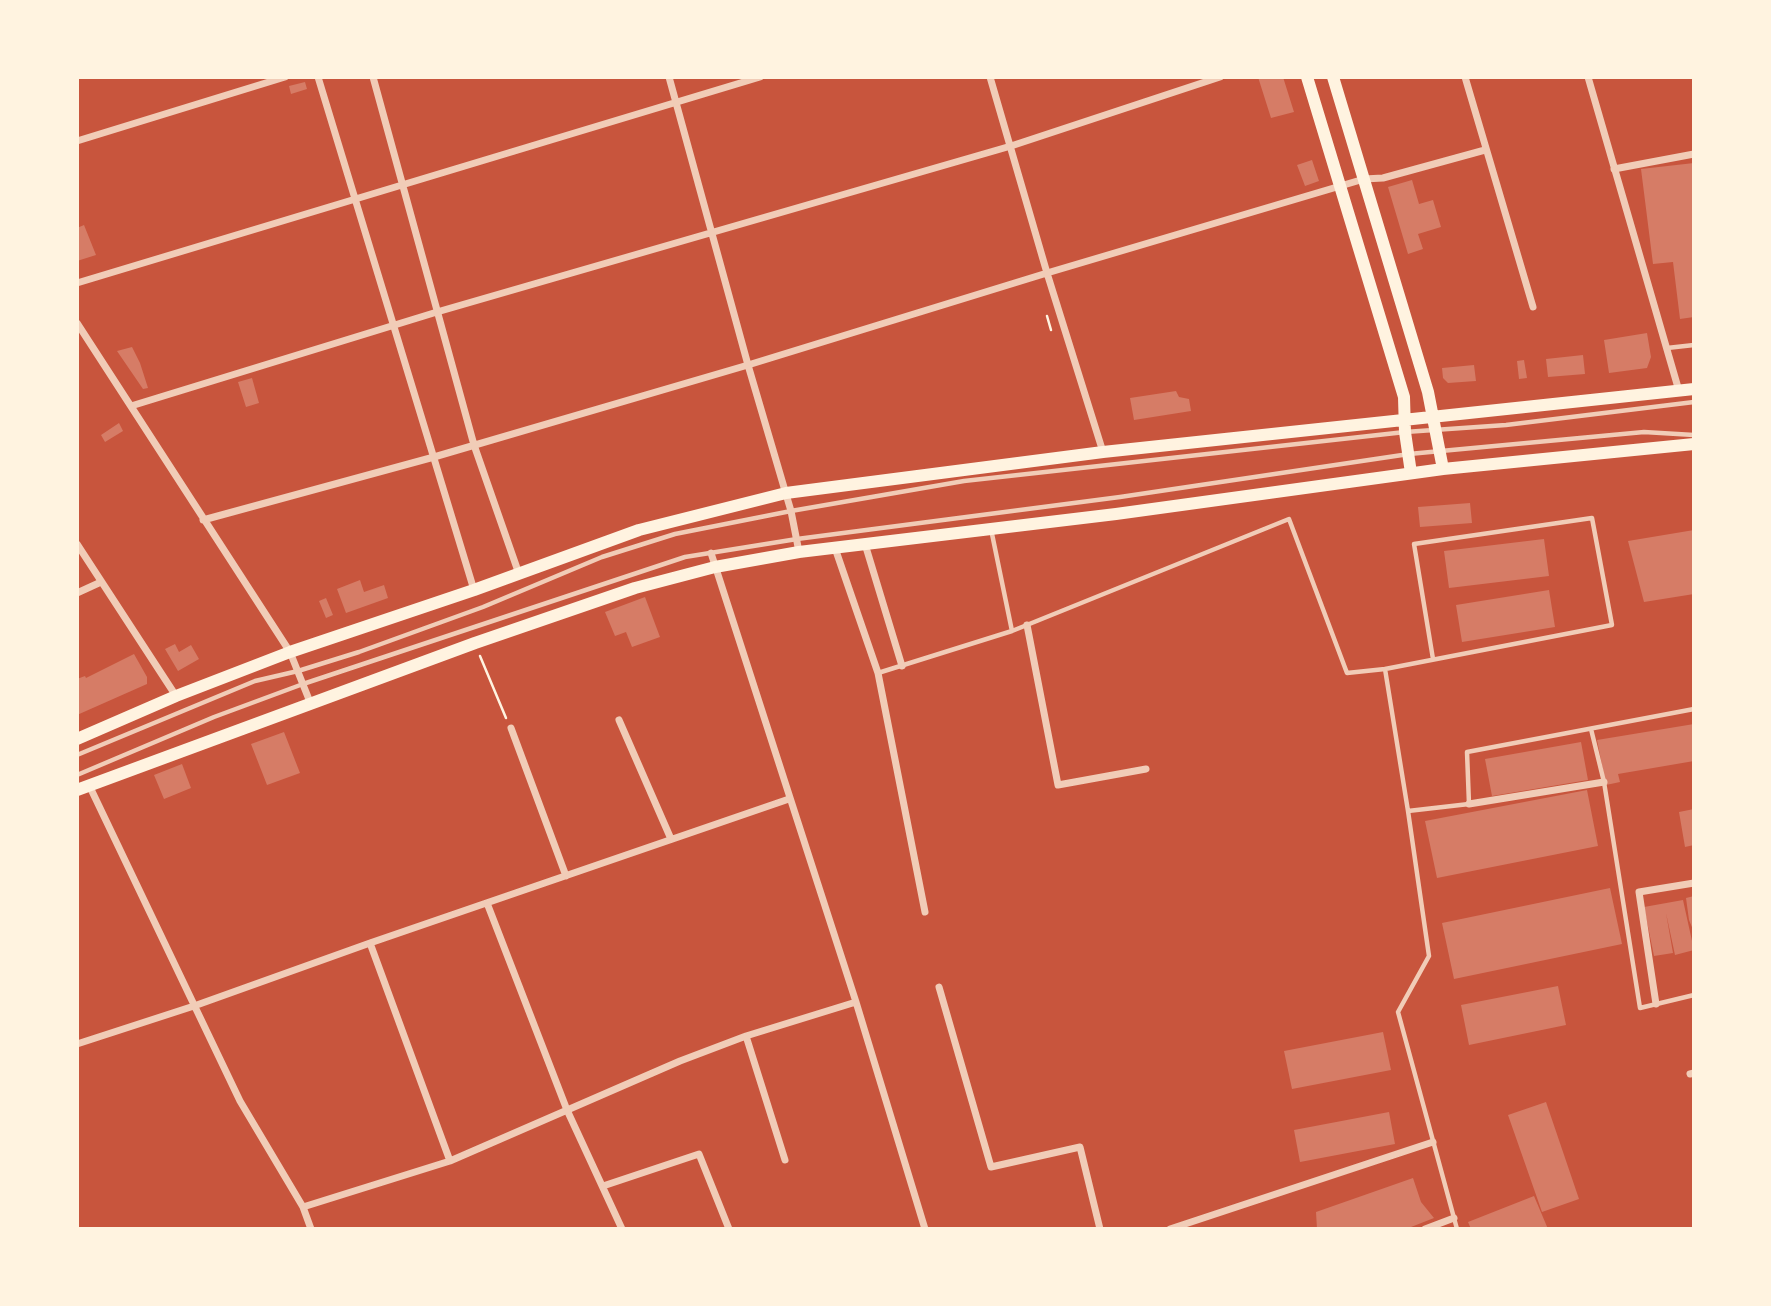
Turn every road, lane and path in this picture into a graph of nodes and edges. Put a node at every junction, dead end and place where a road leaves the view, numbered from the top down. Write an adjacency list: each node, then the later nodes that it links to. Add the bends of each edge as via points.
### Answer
1 (285, 77): 13 (street)
2 (318, 77): 21 (street)
3 (373, 77): 19 (street)
4 (669, 77): 12 (street)
5 (760, 77): 12 (street)
6 (990, 77): 14 (street)
7 (1220, 77): 14 (street)
8 (1307, 77): 20 (main road)
9 (1333, 77): 18 (main road)
10 (1465, 77): 15 (street)
11 (1588, 77): 17 (street)
12 (676, 103): 19 (street); 22 (street)
13 (77, 141)
14 (1011, 146): 22 (street); 23 (street)
15 (1485, 150): 18 (street, via 1384,178); 25 (street)
16 (1694, 154): 17 (street)
17 (1614, 169): 32 (street)
18 (1364, 179): 20 (street); 38 (main road, via 1428,391)
19 (403, 183): 21 (street); 26 (street)
20 (1340, 188): 23 (street); 39 (main road, via 1404,397)
21 (355, 200): 24 (street); 29 (street)
22 (711, 234): 26 (street); 33 (street)
23 (1047, 273): 33 (street); 45 (street)
24 (77, 283)
25 (1533, 307)
26 (437, 313): 29 (street); 43 (street)
27 (1047, 316): 30 (path)
28 (78, 326): 37 (street)
29 (393, 326): 37 (street); 47 (street)
30 (1051, 330)
31 (1694, 345): 32 (lane)
32 (1667, 348): 35 (street)
33 (748, 365): 43 (street); 50 (street)
34 (1694, 389): 35 (main road)
35 (1679, 391): 38 (main road)
36 (1694, 402): 40 (lane)
37 (131, 407): 52 (street)
38 (1431, 415): 39 (main road); 40 (main road)
39 (1405, 425): 40 (lane); 45 (main road); 46 (main road); 51 (lane, via 964,481)
40 (1435, 430): 44 (main road)
41 (1694, 435): 44 (lane, via 1644,432)
42 (1694, 444): 48 (main road)
43 (474, 446): 47 (street); 61 (street)
44 (1441, 451): 46 (lane); 48 (main road)
45 (1103, 452): 50 (main road)
46 (1409, 454): 49 (main road); 54 (lane)
47 (433, 457): 52 (street); 63 (street)
48 (1443, 469): 49 (main road)
49 (1411, 473): 53 (main road)
50 (786, 493): 51 (street); 61 (main road, via 639,530)
51 (791, 511): 54 (street); 72 (lane, via 675,534 602,557 482,607)
52 (204, 520): 68 (street)
53 (991, 529): 56 (main road); 66 (lane)
54 (797, 539): 58 (street); 59 (lane)
55 (77, 544): 62 (street)
56 (865, 544): 57 (main road); 70 (street)
57 (835, 548): 58 (main road); 73 (street)
58 (799, 552): 60 (main road)
59 (711, 553): 60 (street); 74 (lane, via 685,557)
60 (715, 567): 67 (main road); 87 (street)
61 (519, 574): 63 (main road)
62 (101, 582): 64 (street); 75 (street)
63 (474, 590): 68 (main road)
64 (77, 593)
65 (1027, 625): 66 (lane); 71 (lane, via 1289,519 1347,673); 83 (street, via 1058,785)
66 (1012, 631): 70 (lane)
67 (475, 643): 76 (main road); 79 (path)
68 (289, 652): 72 (street); 75 (main road)
69 (1433, 659): 69 (lane, via 1612,625 1592,518 1414,544); 71 (lane)
70 (902, 666): 73 (lane)
71 (1385, 669): 89 (lane)
72 (298, 671): 74 (street); 82 (lane, via 255,681)
73 (878, 673): 94 (street)
74 (303, 684): 76 (street); 84 (lane)
75 (176, 696): 81 (main road)
76 (310, 702): 86 (main road)
77 (1694, 709): 80 (lane)
78 (619, 720): 90 (street)
79 (511, 728): 91 (street)
80 (1591, 728): 85 (lane); 88 (lane, via 1467,752)
81 (77, 739)
82 (77, 755)
83 (1146, 769)
84 (77, 775)
85 (1604, 782): 88 (street); 99 (lane, via 1640,1007)
86 (83, 787): 100 (street)
87 (789, 799): 90 (street); 98 (street)
88 (1469, 804): 89 (lane)
89 (1408, 811): 104 (lane, via 1429,956 1398,1012)
90 (671, 839): 91 (street)
91 (566, 876): 93 (street)
92 (1694, 883): 99 (street, via 1639,892)
93 (487, 903): 95 (street); 103 (street)
94 (925, 912)
95 (370, 943): 100 (street); 106 (street)
96 (939, 987): 114 (street, via 991,1167 1080,1147)
97 (1694, 995): 99 (lane)
98 (856, 1002): 101 (street); 113 (street)
99 (1656, 1004)
100 (194, 1006): 102 (street); 108 (street, via 240,1101)
101 (746, 1036): 103 (street); 105 (street)
102 (77, 1044)
103 (568, 1110): 106 (street); 107 (street)
104 (1433, 1142): 109 (lane); 115 (street)
105 (785, 1160)
106 (450, 1161): 108 (street)
107 (603, 1186): 111 (street); 112 (street, via 699,1154)
108 (303, 1207): 110 (street)
109 (1454, 1218): 116 (street); 117 (lane)
110 (311, 1229)
111 (622, 1229)
112 (729, 1229)
113 (925, 1229)
114 (1100, 1229)
115 (1170, 1229)
116 (1425, 1229)
117 (1457, 1229)

